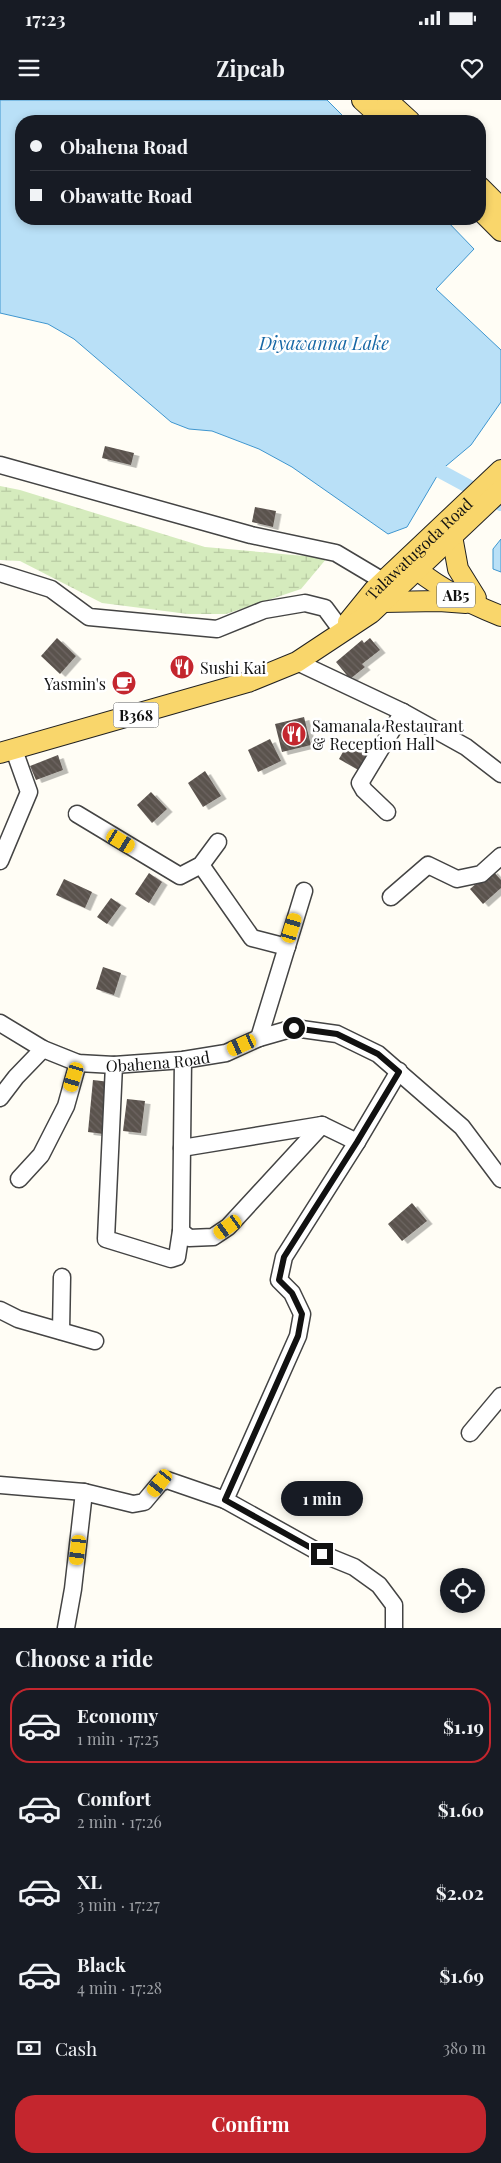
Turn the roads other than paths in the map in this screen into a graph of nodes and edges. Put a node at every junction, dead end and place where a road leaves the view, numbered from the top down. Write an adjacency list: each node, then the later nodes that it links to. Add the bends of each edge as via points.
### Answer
1 (362, 100): 3 (main road)
2 (387, 100): 4 (main road)
3 (378, 115)
4 (403, 115)
5 (486, 193): 6 (main road)
6 (501, 208)
7 (486, 216): 8 (main road)
8 (501, 231)
9 (0, 465): 16 (street, via 251,535 336,553)
10 (501, 470): 12 (main road, Talawatugoda Road / B368)
11 (501, 490): 12 (main road, Talawatugoda Road / B368)
12 (470, 508): 13 (main road, Talawatugoda Road / B368); 14 (main road, Talawatugoda Road / B368)
13 (452, 536): 14 (main road, Talawatugoda Road / B368); 17 (main road, AB5, via 458,568)
14 (416, 560): 16 (main road, Talawatugoda Road / B368); 17 (main road, AB5); 18 (main road, Talawatugoda Road / B368)
15 (0, 573): 20 (street, via 50,589 89,617 217,629 264,610 305,603 325,608)
16 (383, 581): 20 (main road, Talawatugoda Road / B368)
17 (473, 601): 18 (main road, AB5); 19 (main road, AB5)
18 (383, 602): 20 (main road, Talawatugoda Road / B368)
19 (500, 615)
20 (342, 630): 21 (main road, Talawatugoda Road / B368)
21 (297, 662): 22 (street); 23 (main road, Talawatugoda Road / B368, via 248,682)
22 (402, 712): 24 (street, via 466,746); 25 (street, via 360,783)
23 (7, 752): 29 (street, via 29,792)
24 (501, 774)
25 (387, 812)
26 (77, 814): 30 (street, via 180,876)
27 (218, 842): 30 (street)
28 (501, 856): 32 (street, via 481,874 457,879 428,864)
29 (0, 861)
30 (201, 865): 33 (street, via 252,938)
31 (304, 891): 33 (street)
32 (391, 897)
33 (287, 947): 35 (street)
34 (0, 1023): 36 (street, Obahena Road)
35 (259, 1038): 37 (street, Obahena Road, via 226,1053); 40 (street, Obahena Road, via 294,1028 337,1034 378,1054)
36 (43, 1049): 38 (street, Obahena Road); 41 (street)
37 (183, 1060): 39 (street, Obahena Road); 44 (street)
38 (78, 1063): 39 (street, Obahena Road); 46 (street, via 66,1106 41,1155)
39 (114, 1065): 48 (street, via 106,1239 171,1259 177,1257)
40 (399, 1072): 43 (street); 45 (street, Obahena Road)
41 (0, 1098)
42 (322, 1126): 43 (street); 44 (street); 48 (street, via 228,1227 213,1237 189,1238)
43 (357, 1142): 57 (street, via 284,1257 279,1280 292,1293 302,1314 298,1336)
44 (182, 1148): 48 (street)
45 (496, 1160): 47 (street, Obahena Road)
46 (19, 1179)
47 (501, 1179)
48 (181, 1231)
49 (62, 1277): 51 (street)
50 (0, 1310): 51 (street, via 18,1319)
51 (61, 1331): 52 (street)
52 (95, 1341)
53 (501, 1396): 54 (street)
54 (470, 1434)
55 (0, 1485): 56 (street)
56 (84, 1492): 57 (street, via 133,1504 144,1502 160,1483 167,1480); 58 (street)
57 (225, 1500): 59 (street, via 322,1554 354,1567 380,1585 394,1605)
58 (66, 1628)
59 (394, 1628)

